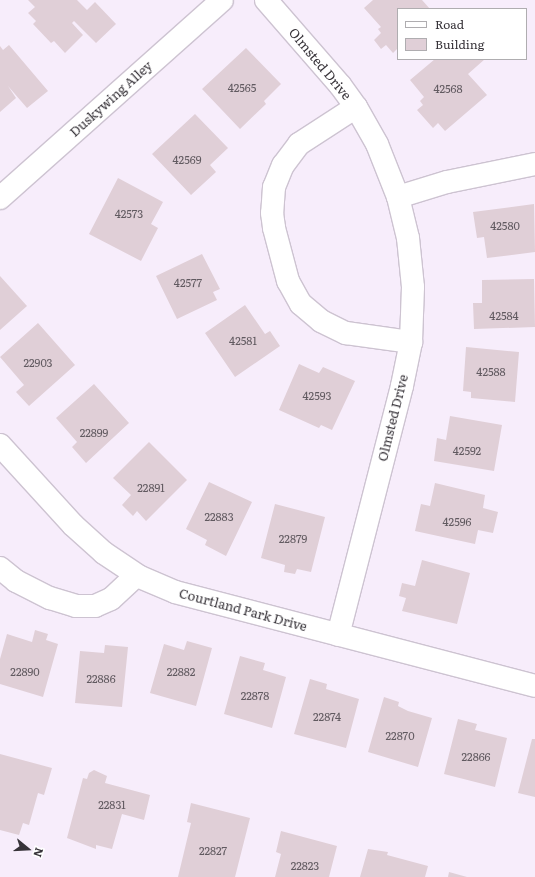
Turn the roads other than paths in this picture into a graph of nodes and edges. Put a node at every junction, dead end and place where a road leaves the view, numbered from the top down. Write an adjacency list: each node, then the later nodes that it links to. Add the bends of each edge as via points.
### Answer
1 (222, 0): 6 (street, Duskywing Alley)
2 (266, 0): 3 (street, Olmsted Drive)
3 (356, 106): 5 (street, Olmsted Drive, via 377,144); 7 (street, via 299,144 284,165 274,187 274,228 288,281 301,304 321,322 346,333)
4 (535, 164): 5 (street, via 454,180)
5 (398, 197): 7 (street, Olmsted Drive, via 408,238 413,287)
6 (0, 198)
7 (411, 342): 11 (street, Olmsted Drive)
8 (0, 445): 10 (street, Courtland Park Drive, via 73,525 104,553)
9 (0, 568): 10 (street, via 16,581 50,598 76,606 95,606 111,599)
10 (137, 575): 11 (street, Courtland Park Drive, via 175,592)
11 (338, 635): 12 (street, Courtland Park Drive)
12 (535, 686)

